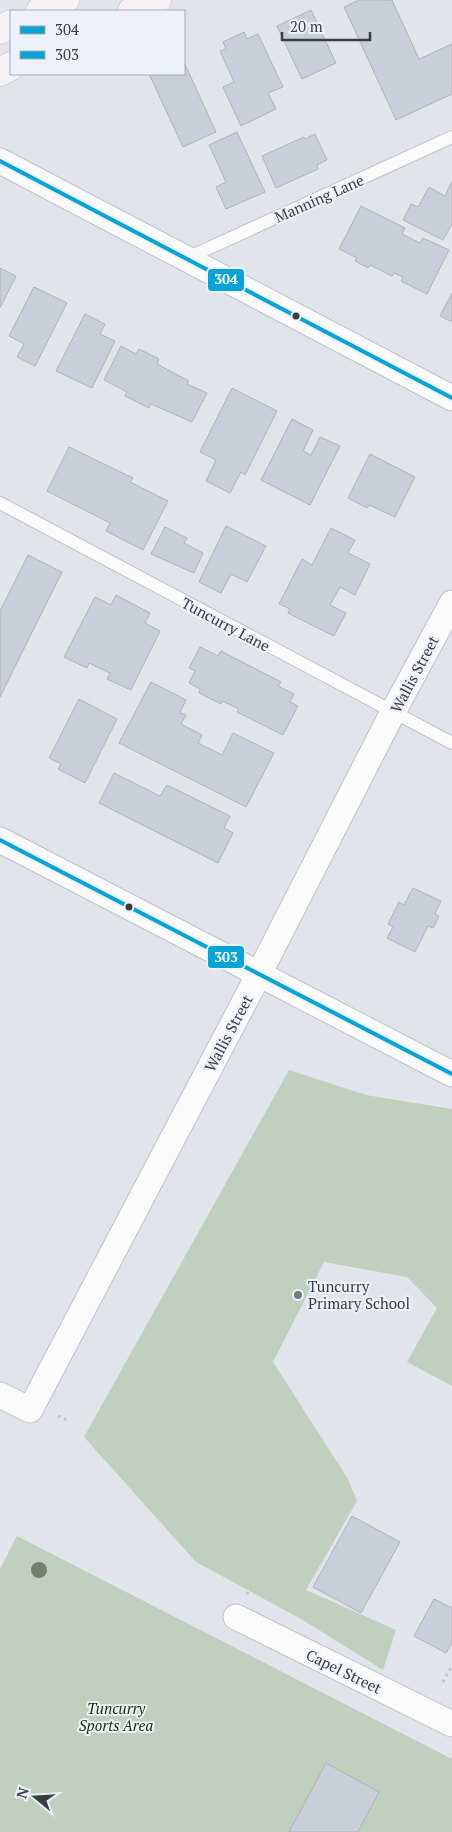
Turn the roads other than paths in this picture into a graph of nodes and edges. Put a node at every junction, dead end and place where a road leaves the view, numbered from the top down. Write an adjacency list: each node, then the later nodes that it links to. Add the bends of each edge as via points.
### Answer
1 (65, 0): 3 (main road)
2 (157, 0): 4 (main road)
3 (42, 10)
4 (134, 10)
5 (452, 137): 7 (lane, Manning Lane)
6 (0, 161): 7 (street)
7 (185, 258): 8 (street)
8 (452, 398)
9 (0, 503): 11 (lane, Tuncurry Lane)
10 (452, 603): 11 (street, Wallis Street)
11 (393, 712): 12 (lane, Tuncurry Lane); 14 (street, Wallis Street)
12 (452, 743)
13 (0, 840): 14 (street)
14 (260, 974): 15 (street); 16 (street, Wallis Street, via 30,1410)
15 (452, 1074)
16 (0, 1395)
17 (236, 1617): 18 (street, Capel Street)
18 (452, 1724)

